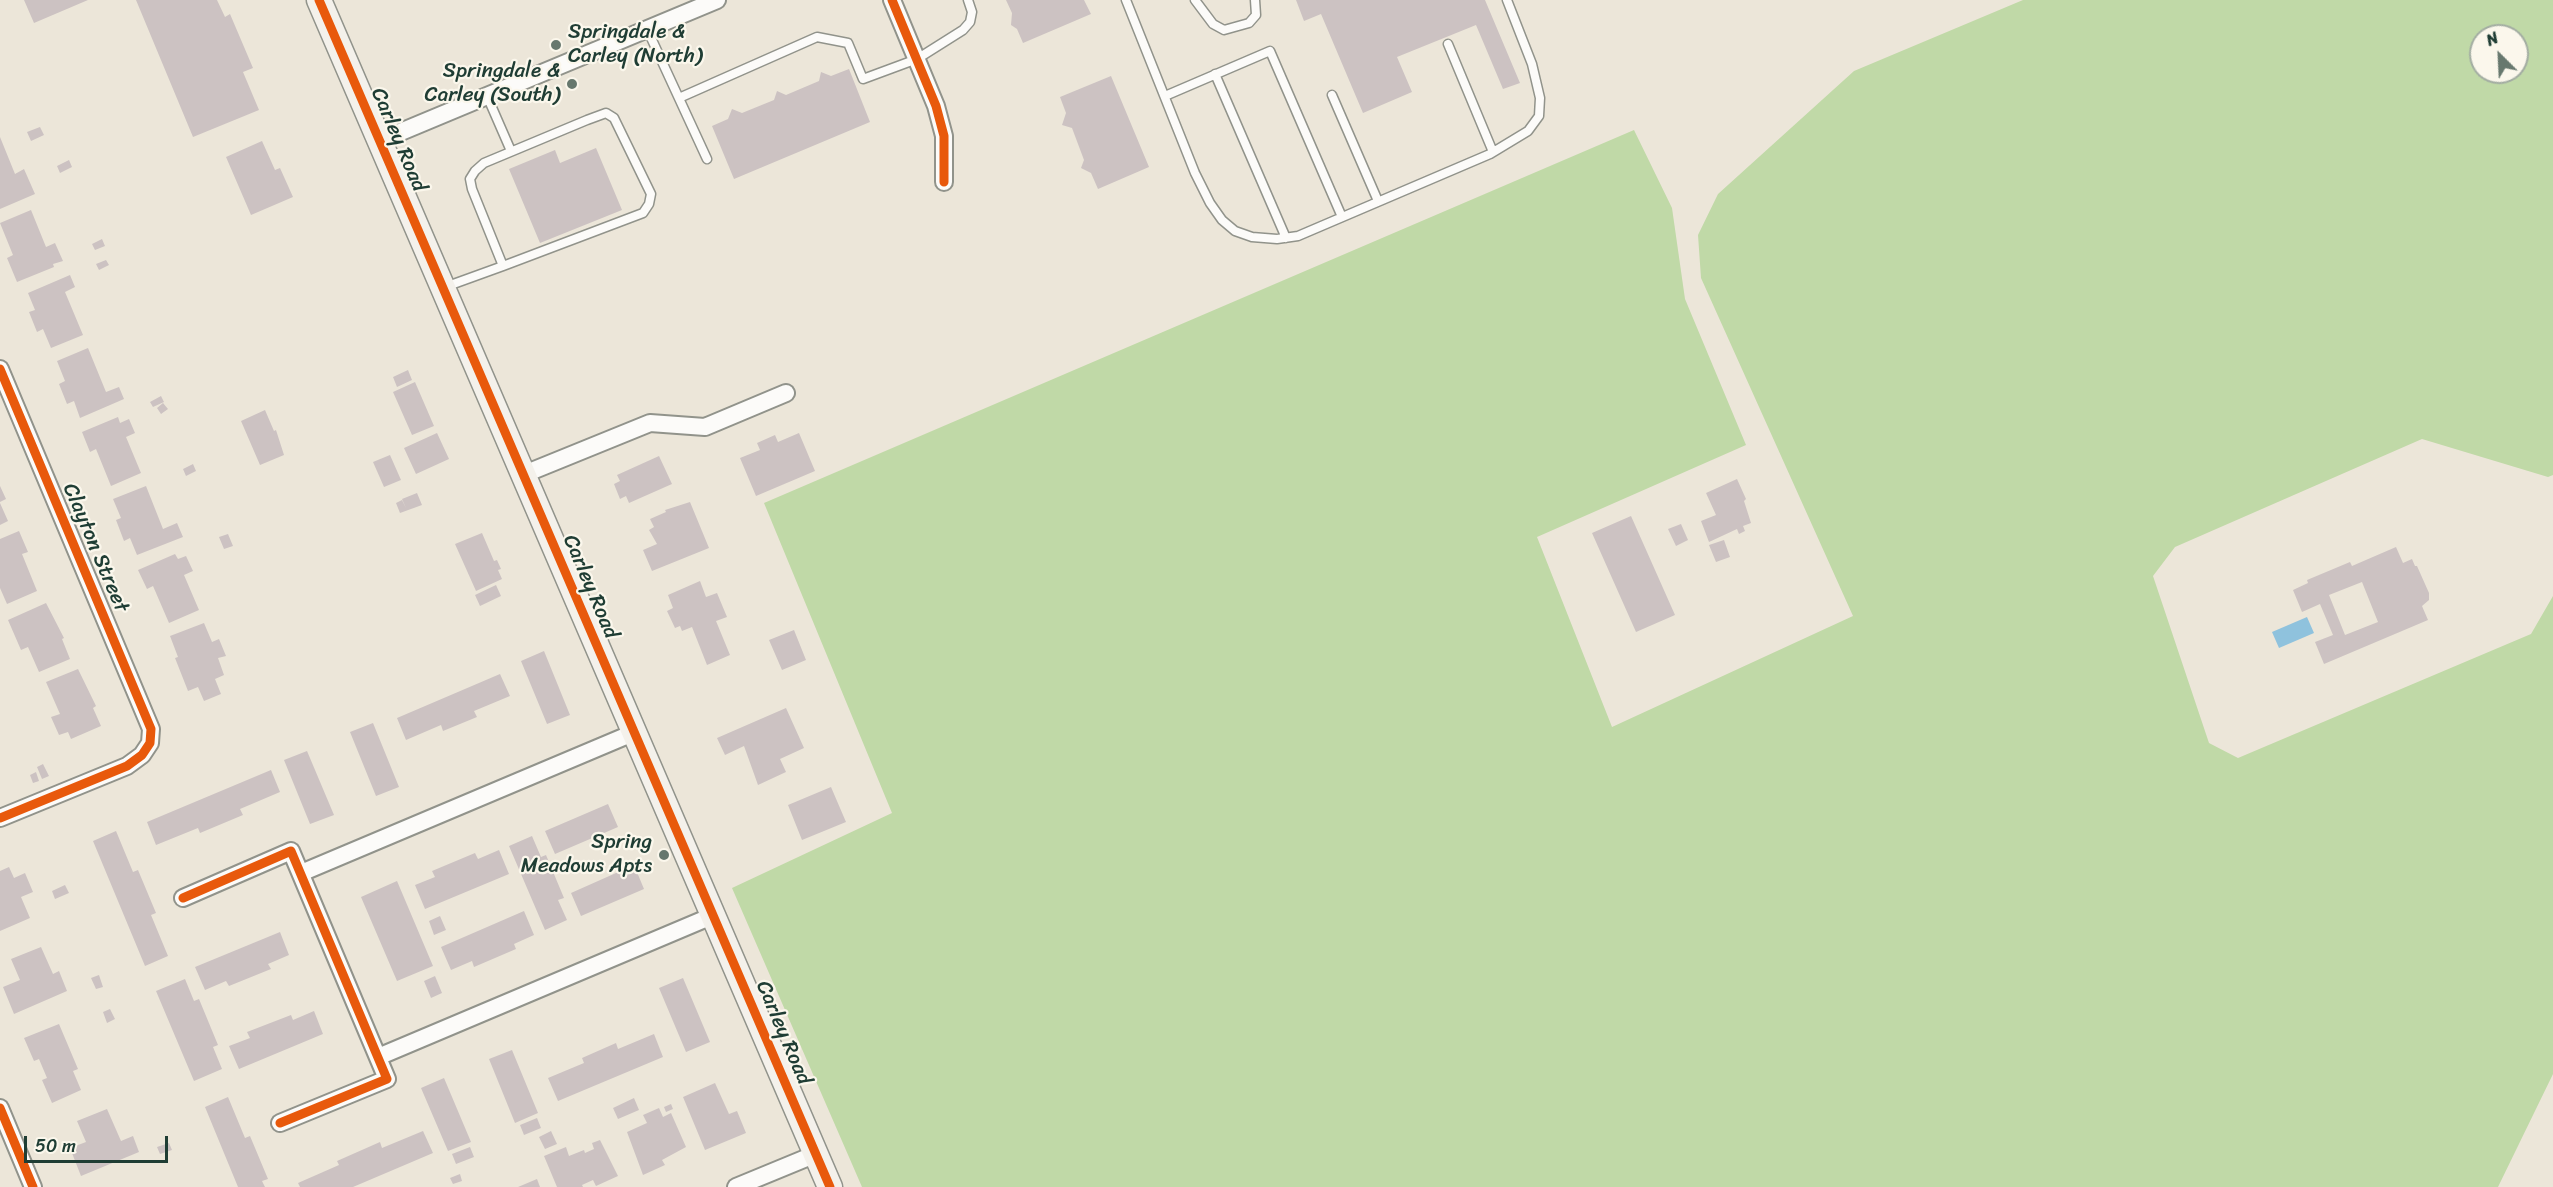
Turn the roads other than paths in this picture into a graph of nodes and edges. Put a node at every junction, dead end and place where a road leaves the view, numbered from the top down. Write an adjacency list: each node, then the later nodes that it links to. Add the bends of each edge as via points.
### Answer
1 (319, 0): 17 (street, Carley Road)
2 (717, 0): 9 (street)
3 (892, 0): 11 (street)
4 (968, 0): 11 (lane, via 970,22)
5 (1126, 0): 15 (lane)
6 (1195, 0): 7 (lane, via 1213,24 1224,30 1249,23 1256,15)
7 (1255, 0)
8 (1507, 0): 19 (lane, via 1532,64 1540,98 1539,116 1528,131)
9 (647, 29): 14 (street); 16 (lane)
10 (1448, 44): 19 (lane)
11 (917, 59): 16 (lane, via 863,79 848,43 817,37); 21 (street, via 944,136)
12 (1215, 74): 15 (lane); 23 (lane, via 1270,51); 24 (lane)
13 (1332, 95): 22 (lane)
14 (487, 96): 17 (street); 18 (lane)
15 (1165, 96): 24 (lane, via 1195,173 1222,220 1235,231 1252,237)
16 (679, 98): 20 (lane)
17 (379, 141): 26 (street, Carley Road)
18 (511, 151): 25 (lane, via 484,163 470,179); 25 (lane, via 606,113 615,118 651,194 643,213)
19 (1493, 152): 22 (lane)
20 (707, 159)
21 (944, 182)
22 (1378, 201): 23 (lane)
23 (1342, 217): 24 (lane)
24 (1286, 238)
25 (503, 266): 26 (lane)
26 (442, 289): 29 (street, Carley Road)
27 (0, 369): 31 (street, Clayton Street, via 151,729 150,742 142,755 127,766)
28 (786, 393): 29 (street, via 705,427 650,423)
29 (522, 475): 30 (street, Carley Road)
30 (633, 733): 32 (street); 34 (street, Carley Road)
31 (0, 818)
32 (301, 873): 33 (street, via 291,851); 35 (street)
33 (183, 898)
34 (712, 916): 35 (street); 38 (street, Carley Road)
35 (378, 1057): 37 (street, via 387,1079)
36 (0, 1108): 39 (street)
37 (280, 1123)
38 (816, 1154): 40 (street); 41 (street, Carley Road)
39 (33, 1187)
40 (736, 1187)
41 (830, 1187)

